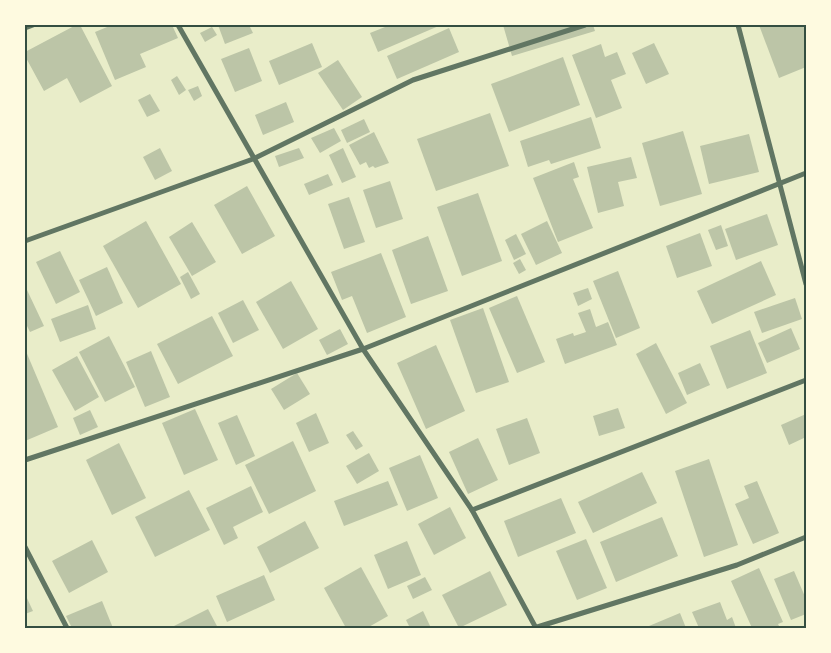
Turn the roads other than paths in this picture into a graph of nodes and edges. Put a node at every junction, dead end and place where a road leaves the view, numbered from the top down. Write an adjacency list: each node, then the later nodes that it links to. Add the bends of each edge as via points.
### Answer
1 (33, 25): 5 (street)
2 (178, 25): 6 (street)
3 (585, 25): 6 (street, via 413,80)
4 (738, 25): 8 (street)
5 (25, 28)
6 (253, 159): 9 (street); 11 (street)
7 (806, 173): 8 (street)
8 (781, 183): 10 (street); 11 (street)
9 (25, 241)
10 (806, 284)
11 (363, 348): 13 (street); 14 (street)
12 (806, 380): 14 (street)
13 (25, 460)
14 (472, 510): 18 (street)
15 (806, 537): 18 (street, via 737,565)
16 (25, 546): 17 (street)
17 (67, 628)
18 (535, 628)

